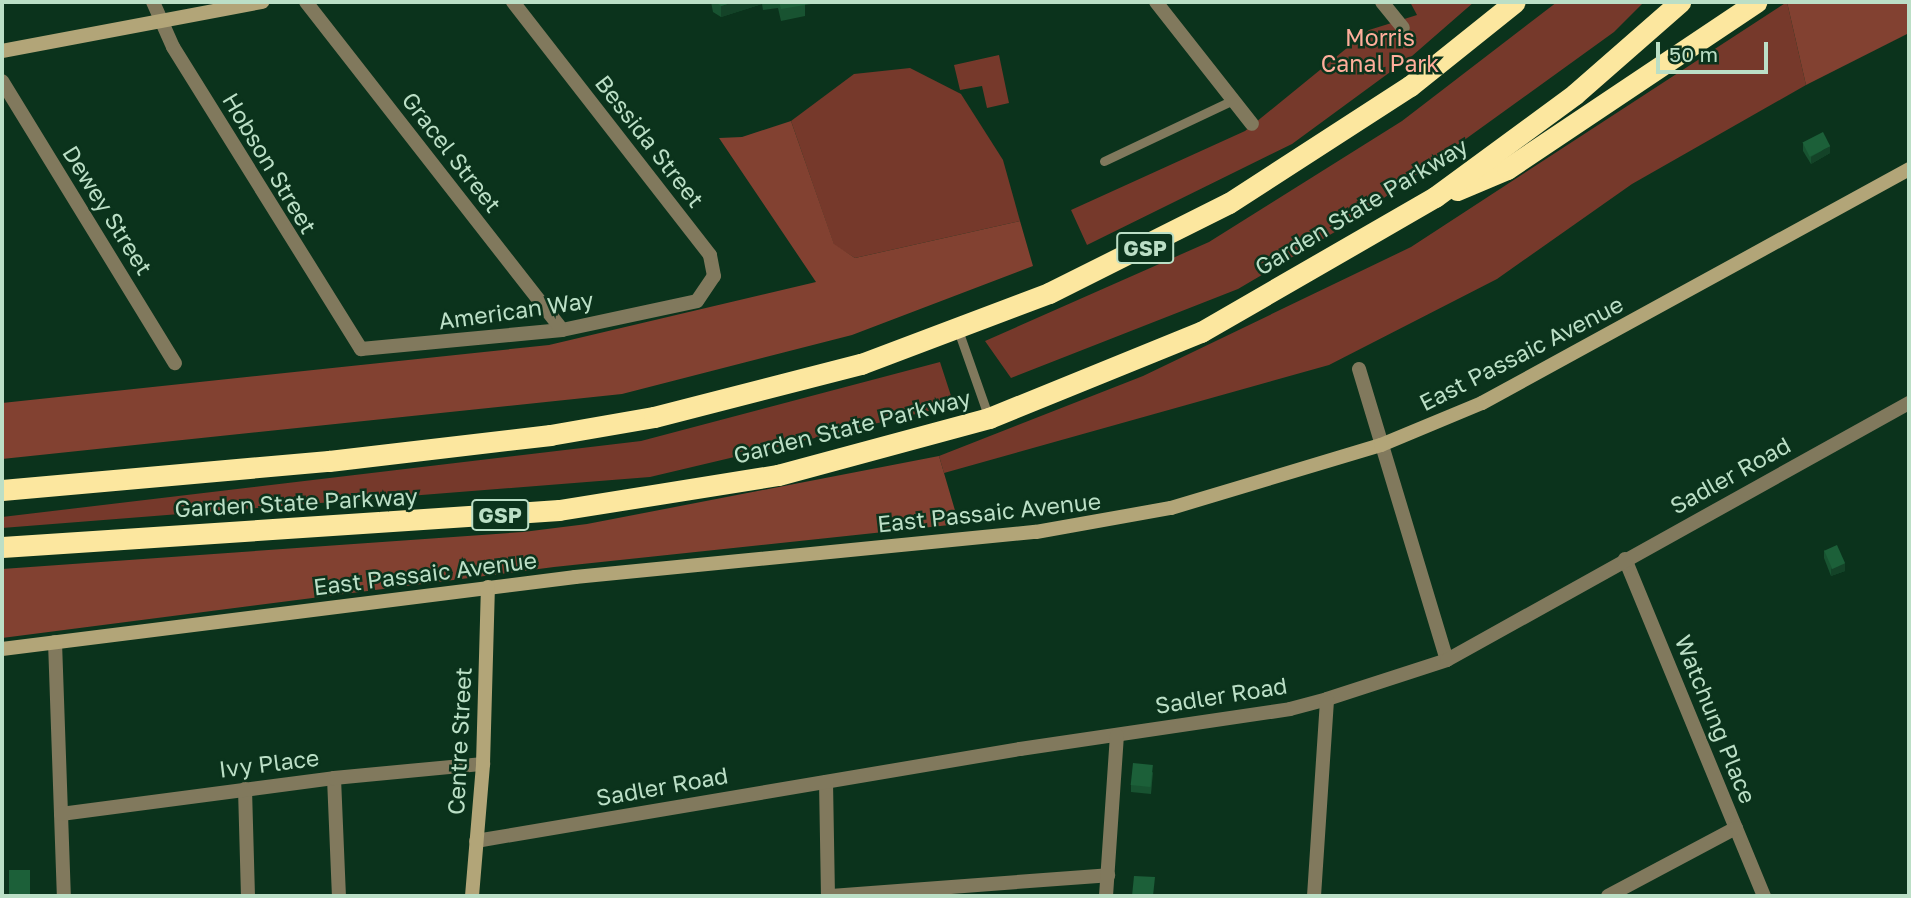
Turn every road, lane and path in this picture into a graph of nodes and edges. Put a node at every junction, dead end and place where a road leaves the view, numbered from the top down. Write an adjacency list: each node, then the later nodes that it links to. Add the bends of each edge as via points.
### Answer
1 (153, 2): 11 (street, Hobson Street)
2 (262, 2): 11 (main road)
3 (306, 2): 22 (street, Gracel Street)
4 (513, 2): 21 (street, Bessida Street, via 710,256 711,286 698,301)
5 (1156, 2): 16 (street)
6 (1382, 2): 12 (street)
7 (1496, 2): 15 (highway)
8 (1515, 2): 15 (highway, Garden State Parkway / GSP)
9 (1680, 2): 20 (highway, Garden State Parkway / GSP, via 1574,94)
10 (1756, 2): 20 (highway, via 1507,169)
11 (162, 20): 13 (main road); 24 (street, Hobson Street, via 173,47)
12 (1403, 28)
13 (2, 51)
14 (2, 81): 25 (street, Dewey Street)
15 (1410, 86): 23 (highway, Garden State Parkway / GSP, via 1229,203 1135,253)
16 (1233, 100): 17 (street); 18 (lane)
17 (1252, 124)
18 (1104, 161)
19 (1909, 169): 29 (main road, East Passaic Avenue, via 1492,398)
20 (1435, 197): 28 (highway, Garden State Parkway / GSP, via 1201,332)
21 (683, 306): 22 (street, American Way)
22 (562, 330): 24 (street, American Way, via 378,350)
23 (958, 330): 28 (lane); 30 (highway, Garden State Parkway / GSP, via 757,393 550,435 329,461)
24 (355, 345)
25 (175, 363)
26 (1359, 369): 29 (street)
27 (1909, 403): 32 (street, Sadler Road)
28 (989, 418): 31 (highway, Garden State Parkway / GSP, via 778,475 559,510)
29 (1381, 444): 33 (main road, East Passaic Avenue, via 1235,490 1105,523); 36 (street)
30 (2, 490)
31 (2, 547)
32 (1625, 559): 36 (street, Sadler Road); 44 (street, Watchung Place)
33 (488, 587): 34 (main road, East Passaic Avenue); 39 (main road, Centre Street)
34 (55, 642): 35 (main road, East Passaic Avenue); 43 (street)
35 (2, 649)
36 (1447, 660): 37 (street, Sadler Road)
37 (1327, 699): 38 (street, Sadler Road, via 1290,709); 53 (street)
38 (1117, 735): 41 (street, Sadler Road); 46 (street)
39 (483, 764): 40 (street, Ivy Place); 45 (main road, Centre Street)
40 (334, 778): 42 (street, Ivy Place); 49 (street)
41 (826, 782): 45 (street, Sadler Road); 51 (street)
42 (245, 789): 43 (street, Ivy Place); 48 (street)
43 (61, 814): 47 (street)
44 (1736, 828): 54 (street); 55 (street, Watchung Place)
45 (476, 841): 50 (main road, Centre Street)
46 (1108, 875): 51 (street); 52 (street)
47 (64, 896)
48 (248, 896)
49 (339, 896)
50 (472, 896)
51 (829, 896)
52 (1106, 896)
53 (1314, 896)
54 (1608, 896)
55 (1764, 896)

